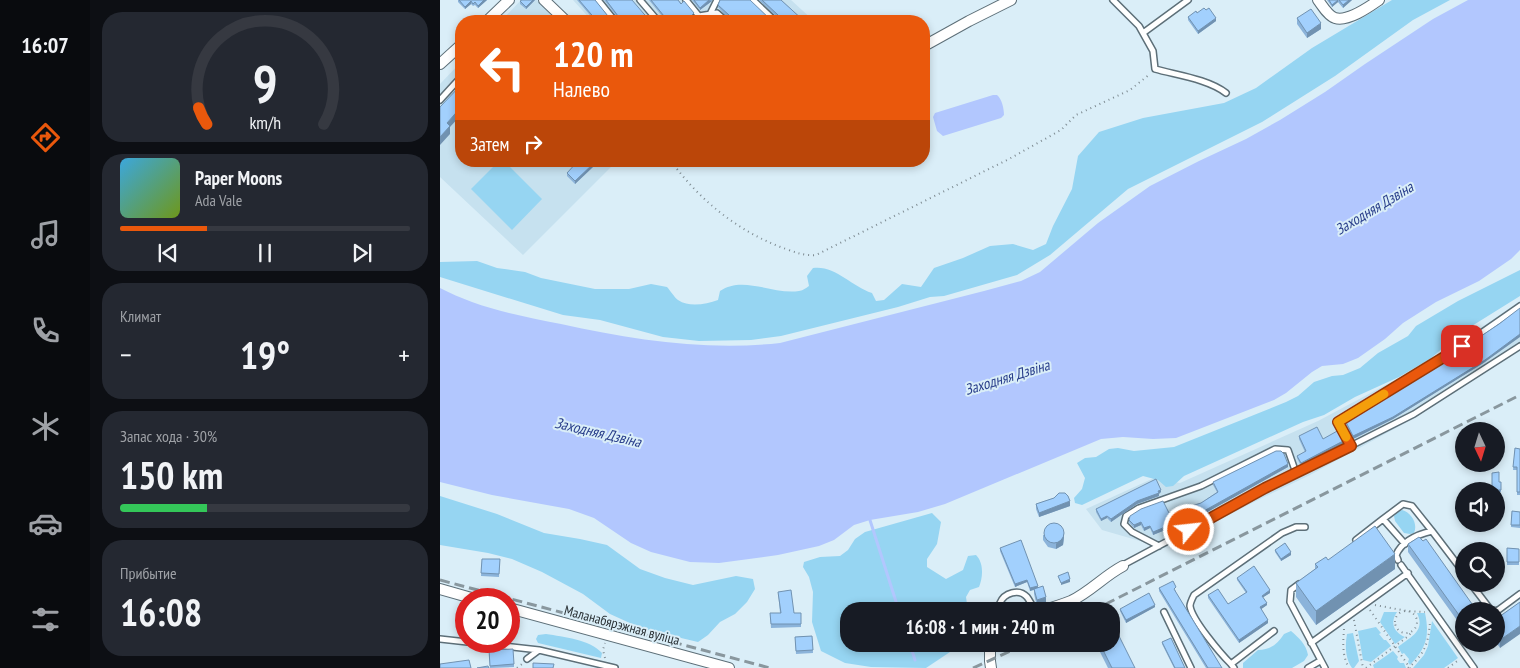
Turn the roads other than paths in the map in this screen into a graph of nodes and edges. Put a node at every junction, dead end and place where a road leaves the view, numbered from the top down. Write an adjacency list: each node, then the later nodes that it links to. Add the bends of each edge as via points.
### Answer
1 (509, 0): 14 (street)
2 (544, 0): 15 (street)
3 (598, 0): 16 (lane)
4 (640, 0): 17 (lane)
5 (686, 0): 18 (lane)
6 (717, 0): 13 (lane)
7 (753, 0): 20 (lane)
8 (1011, 0): 22 (street)
9 (1113, 0): 21 (lane)
10 (1188, 0): 21 (lane)
11 (1318, 0): 12 (street, via 1336,18 1358,13)
12 (1379, 0)
13 (710, 14): 19 (lane)
14 (493, 15)
15 (560, 15)
16 (610, 15)
17 (653, 15)
18 (698, 15)
19 (720, 15)
20 (769, 15)
21 (1143, 33): 26 (lane, via 1153,50 1155,69 1200,81)
22 (930, 43)
23 (455, 50): 24 (street)
24 (440, 64)
25 (455, 84): 27 (lane)
26 (1226, 93)
27 (440, 100)
28 (1520, 306): 30 (lane, via 1448,356 1338,422)
29 (1520, 346): 30 (lane, via 1414,414)
30 (1351, 446): 31 (lane)
31 (1296, 473): 37 (lane); 37 (lane, via 1288,450 1275,449 1201,486 1139,508 1126,516 1124,524 1132,532)
32 (1383, 520): 34 (lane, via 1403,504 1412,506); 35 (lane); 36 (lane)
33 (1305, 527): 58 (lane, via 1282,532 1194,595 1190,605 1193,615)
34 (1432, 530): 36 (lane); 38 (lane)
35 (1352, 543)
36 (1405, 544): 40 (lane, via 1396,555)
37 (1159, 546): 39 (lane)
38 (1455, 561)
39 (1123, 566): 48 (street)
40 (1408, 573): 53 (lane); 65 (lane)
41 (1306, 579): 53 (lane, via 1291,590 1290,602)
42 (440, 589): 44 (street)
43 (1477, 592): 45 (lane, via 1490,609 1497,611)
44 (455, 593)
45 (1520, 594)
46 (1000, 602): 47 (lane, via 1006,596 1021,592)
47 (1030, 602)
48 (1066, 602)
49 (520, 611): 60 (street, Маланабярэжная вуліца)
50 (1164, 612): 62 (lane)
51 (1274, 631): 58 (lane)
52 (440, 639): 54 (lane)
53 (1311, 643): 57 (lane)
54 (539, 650): 56 (lane); 59 (lane)
55 (990, 652): 61 (street)
56 (527, 659)
57 (1320, 661): 63 (lane); 64 (lane)
58 (1233, 666)
59 (615, 668)
60 (729, 668)
61 (991, 668)
62 (1191, 668)
63 (1308, 668)
64 (1325, 668)
65 (1474, 668)

